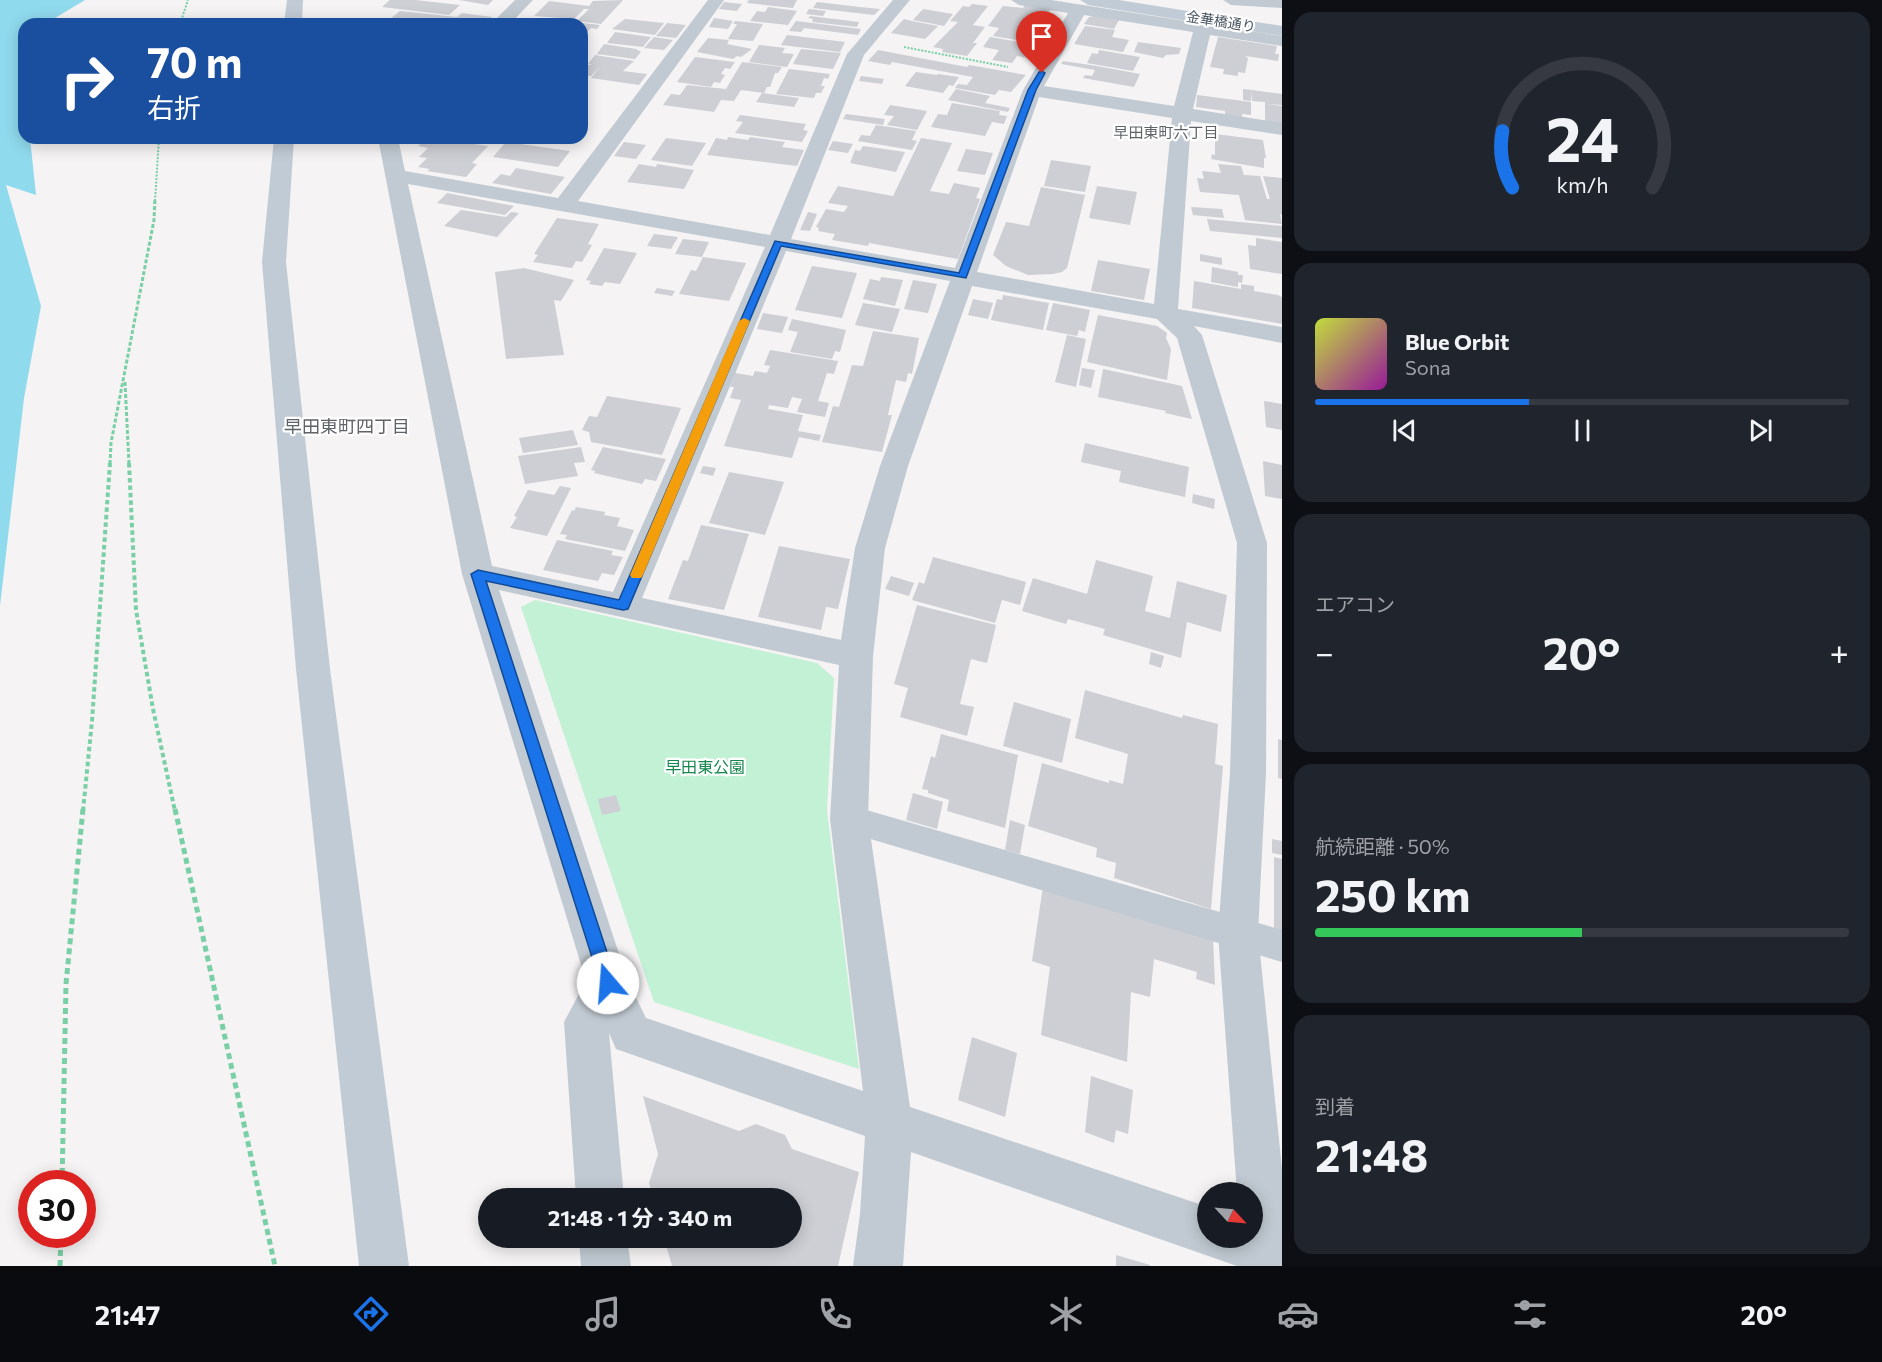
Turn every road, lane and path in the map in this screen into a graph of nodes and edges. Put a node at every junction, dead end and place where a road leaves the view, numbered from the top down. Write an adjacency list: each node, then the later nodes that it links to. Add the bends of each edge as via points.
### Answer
1 (189, 0): 11 (path)
2 (295, 0): 12 (street)
3 (525, 0): 13 (street)
4 (716, 0): 26 (street)
5 (902, 0): 17 (street)
6 (1019, 0): 10 (street)
7 (1131, 0): 14 (street, 金華橋通り)
8 (1231, 0): 9 (street)
9 (1282, 3)
10 (1084, 5): 15 (street); 16 (street, 金華橋通り); 19 (street)
11 (182, 18)
12 (294, 18)
13 (506, 18)
14 (1282, 24)
15 (1203, 29): 18 (street); 20 (street)
16 (1282, 31)
17 (867, 40): 19 (path); 27 (street, via 856,54)
18 (1282, 41)
19 (1037, 82): 20 (street); 28 (street)
20 (1182, 115): 21 (street); 29 (street)
21 (1282, 129)
22 (159, 144): 31 (path, via 154,220)
23 (284, 144): 48 (street, via 274,262 313,669)
24 (389, 144): 25 (street)
25 (396, 176): 26 (street); 32 (street)
26 (564, 205): 27 (street)
27 (778, 243): 28 (street); 33 (street)
28 (962, 276): 29 (street); 34 (street, via 894,466 873,538)
29 (1166, 314): 30 (street); 36 (street, via 1189,335 1252,543 1248,773)
30 (1282, 335)
31 (125, 376): 40 (path, via 111,443 92,721 66,984); 47 (path, via 136,610 153,709)
32 (478, 574): 33 (street); 38 (street)
33 (623, 606): 34 (street)
34 (856, 656): 35 (street)
35 (849, 819): 36 (lane); 39 (street)
36 (1238, 933): 37 (lane); 45 (street)
37 (1282, 946)
38 (608, 983): 39 (street, via 631,1034); 41 (street, via 586,1022)
39 (889, 1121): 42 (street); 50 (street)
40 (62, 1170)
41 (599, 1188)
42 (1197, 1227)
43 (61, 1248): 46 (path)
44 (604, 1248): 49 (street)
45 (1260, 1253)
46 (60, 1266)
47 (275, 1266)
48 (384, 1266)
49 (606, 1266)
50 (878, 1266)

